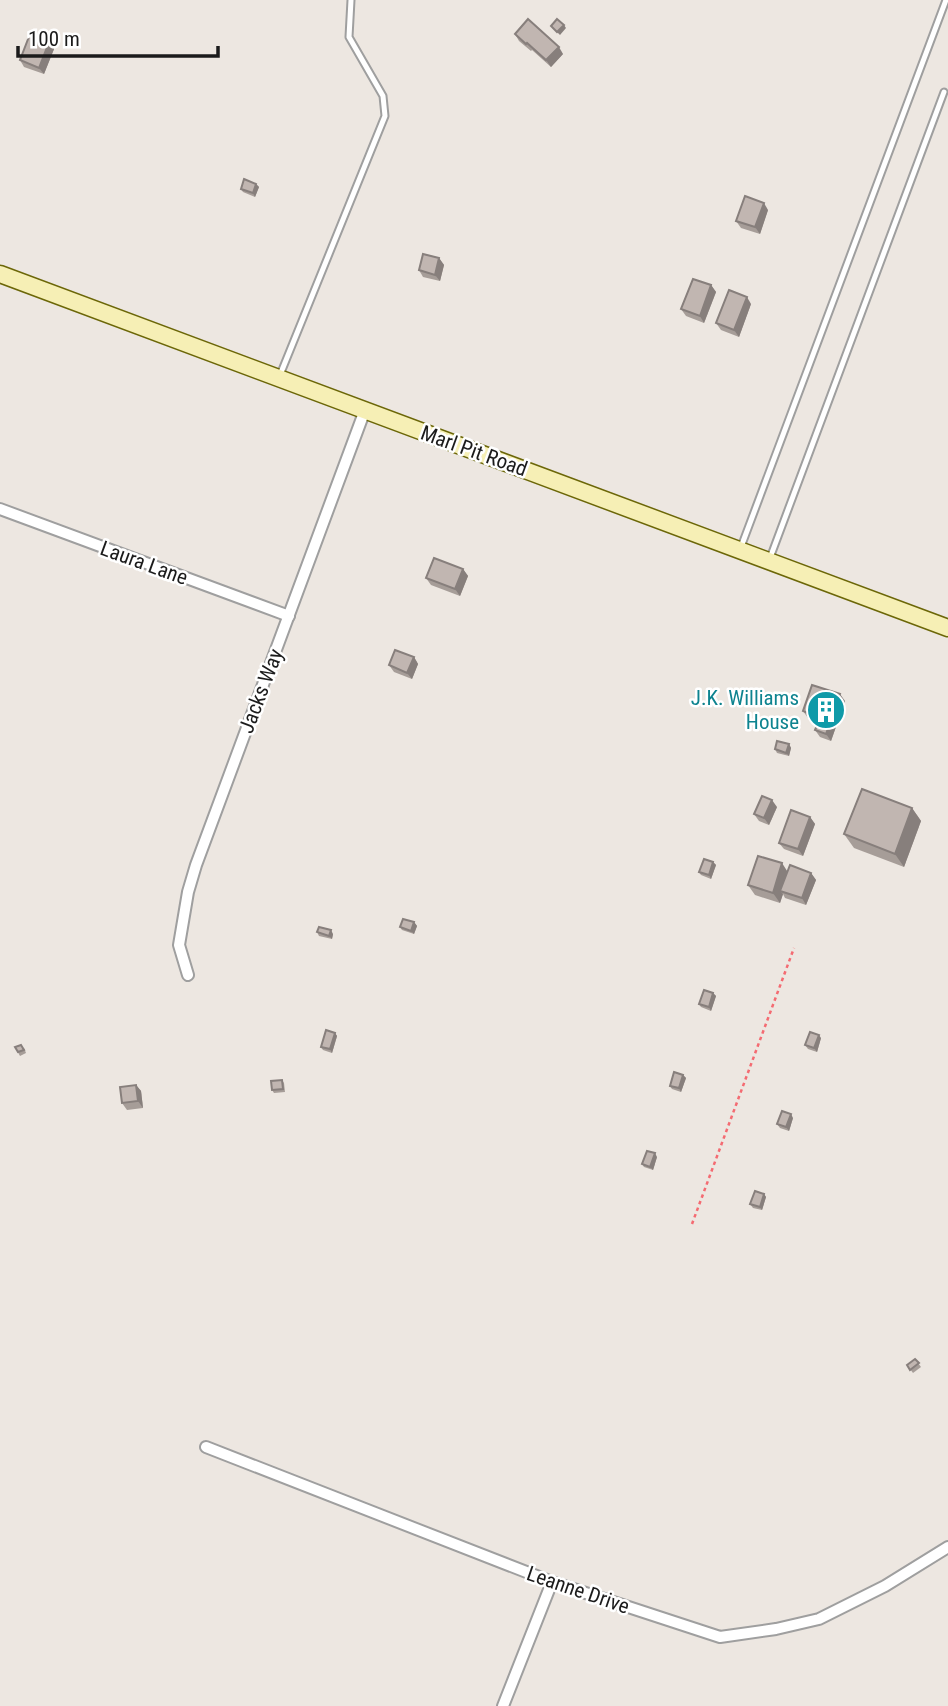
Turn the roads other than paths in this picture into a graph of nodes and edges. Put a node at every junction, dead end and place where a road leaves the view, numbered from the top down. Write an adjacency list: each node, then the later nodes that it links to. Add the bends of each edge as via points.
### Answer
1 (351, 0): 5 (lane, via 349,37 383,96 385,116)
2 (946, 0): 8 (lane)
3 (944, 92): 9 (lane)
4 (0, 274): 5 (street, Marl Pit Road)
5 (279, 378): 6 (street, Marl Pit Road)
6 (365, 410): 8 (street, Marl Pit Road); 10 (street, Jacks Way)
7 (0, 509): 10 (street, Laura Lane)
8 (740, 550): 9 (street, Marl Pit Road)
9 (769, 561): 11 (street, Marl Pit Road)
10 (289, 616): 12 (street, Jacks Way, via 192,878 179,945)
11 (948, 628)
12 (188, 975)
13 (206, 1447): 15 (street, Leanne Drive)
14 (948, 1547): 15 (street, Leanne Drive, via 819,1619 720,1637)
15 (552, 1582): 16 (street)
16 (503, 1706)

